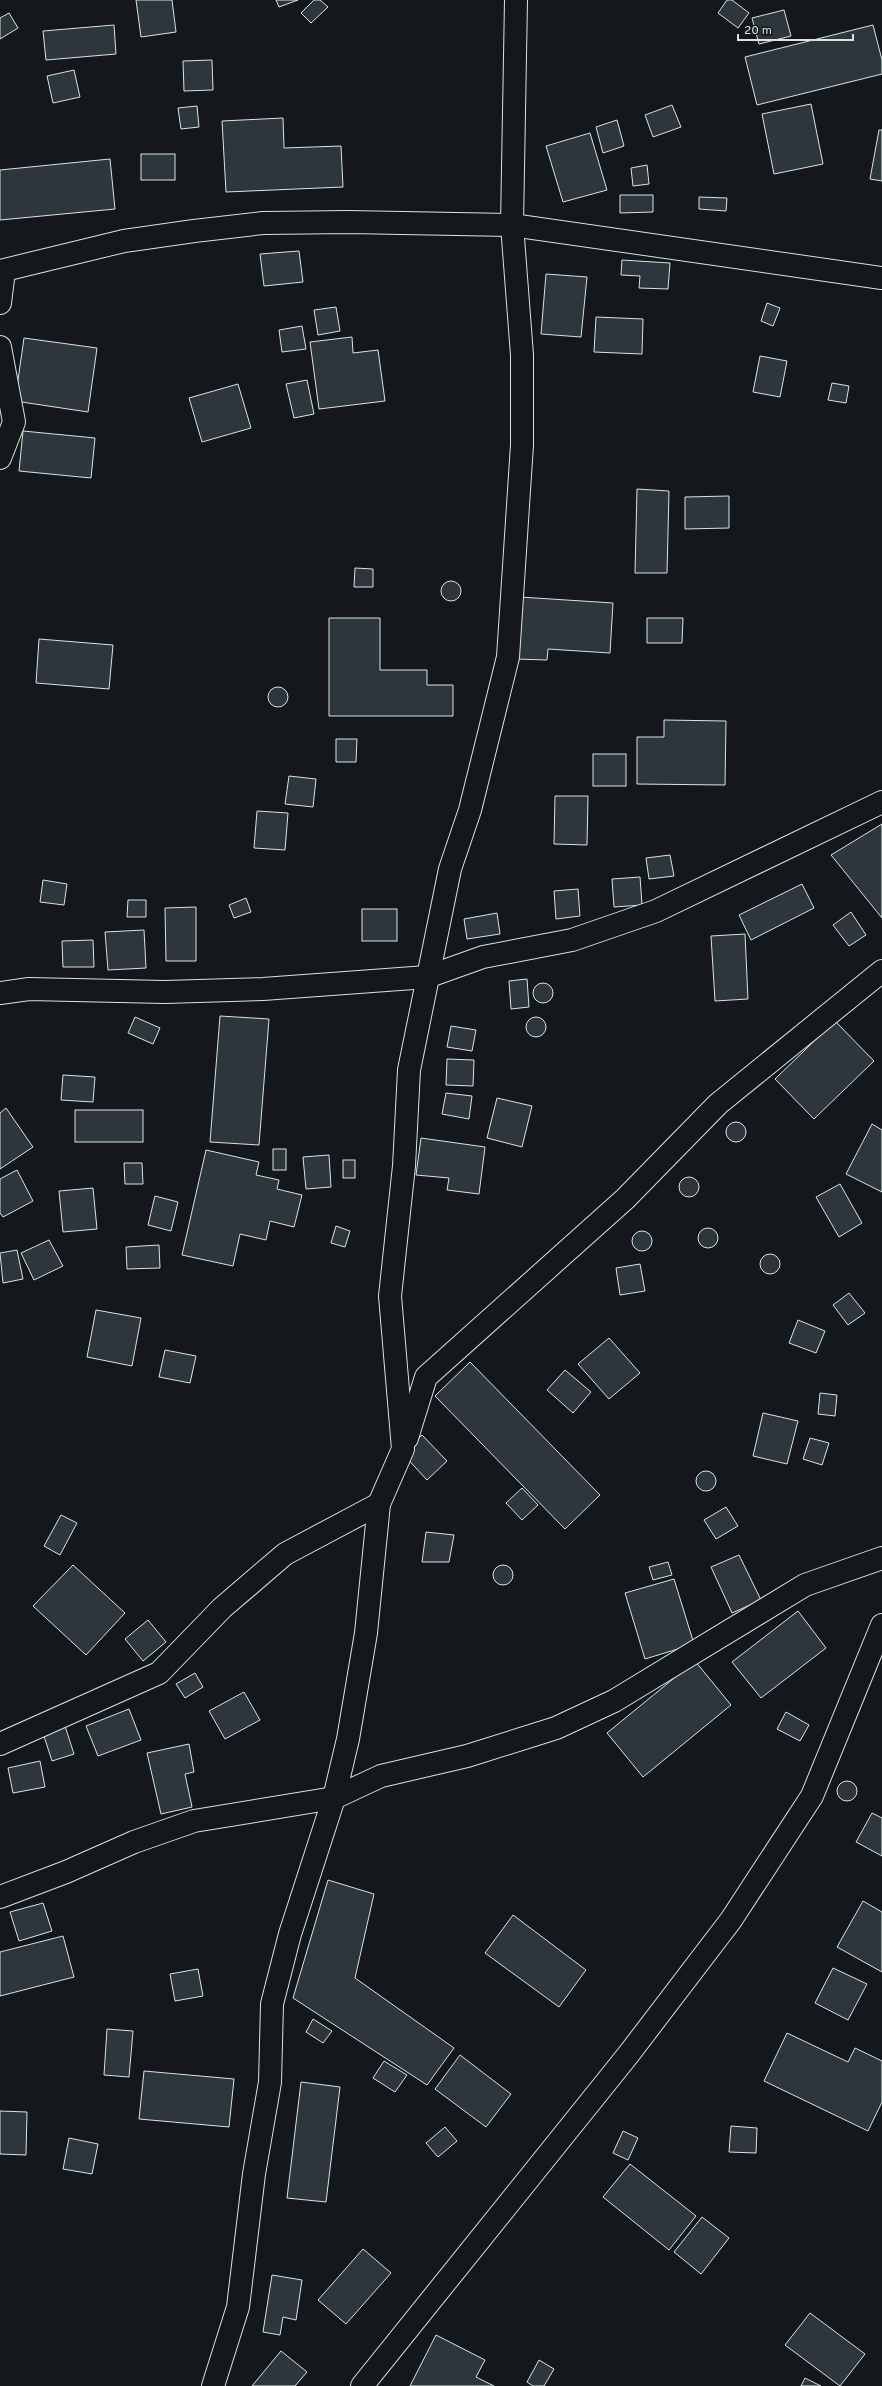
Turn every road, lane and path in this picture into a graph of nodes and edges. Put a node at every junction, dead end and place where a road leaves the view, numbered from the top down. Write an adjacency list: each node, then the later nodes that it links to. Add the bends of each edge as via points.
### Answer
1 (516, 0): 2 (street)
2 (512, 224): 3 (street, via 263,223 124,241); 4 (street); 10 (street, via 522,355 522,445 508,657 470,810 450,869)
3 (2, 271): 5 (street)
4 (882, 278)
5 (0, 303)
6 (0, 347): 7 (street, via 14,422)
7 (0, 458)
8 (882, 802): 10 (street, via 656,911 572,940 483,957)
9 (882, 971): 12 (street, via 718,1104 625,1199 426,1377)
10 (427, 977): 11 (street, via 263,990 29,990); 12 (street, via 409,1070 404,1166 390,1296)
11 (0, 993)
12 (403, 1449): 13 (street)
13 (379, 1504): 16 (street, via 285,1554 222,1608 158,1673); 17 (street, via 366,1633 348,1738)
14 (882, 1558): 17 (street, via 805,1584 614,1701 556,1728 467,1756 381,1776)
15 (882, 1625): 20 (street, via 812,1796 731,1920 628,2055)
16 (0, 1744)
17 (334, 1798): 18 (street, via 194,1821 134,1842 66,1872); 19 (street, via 290,1934 272,2004 270,2082 254,2174 238,2308)
18 (0, 1896)
19 (213, 2386)
20 (362, 2386)

